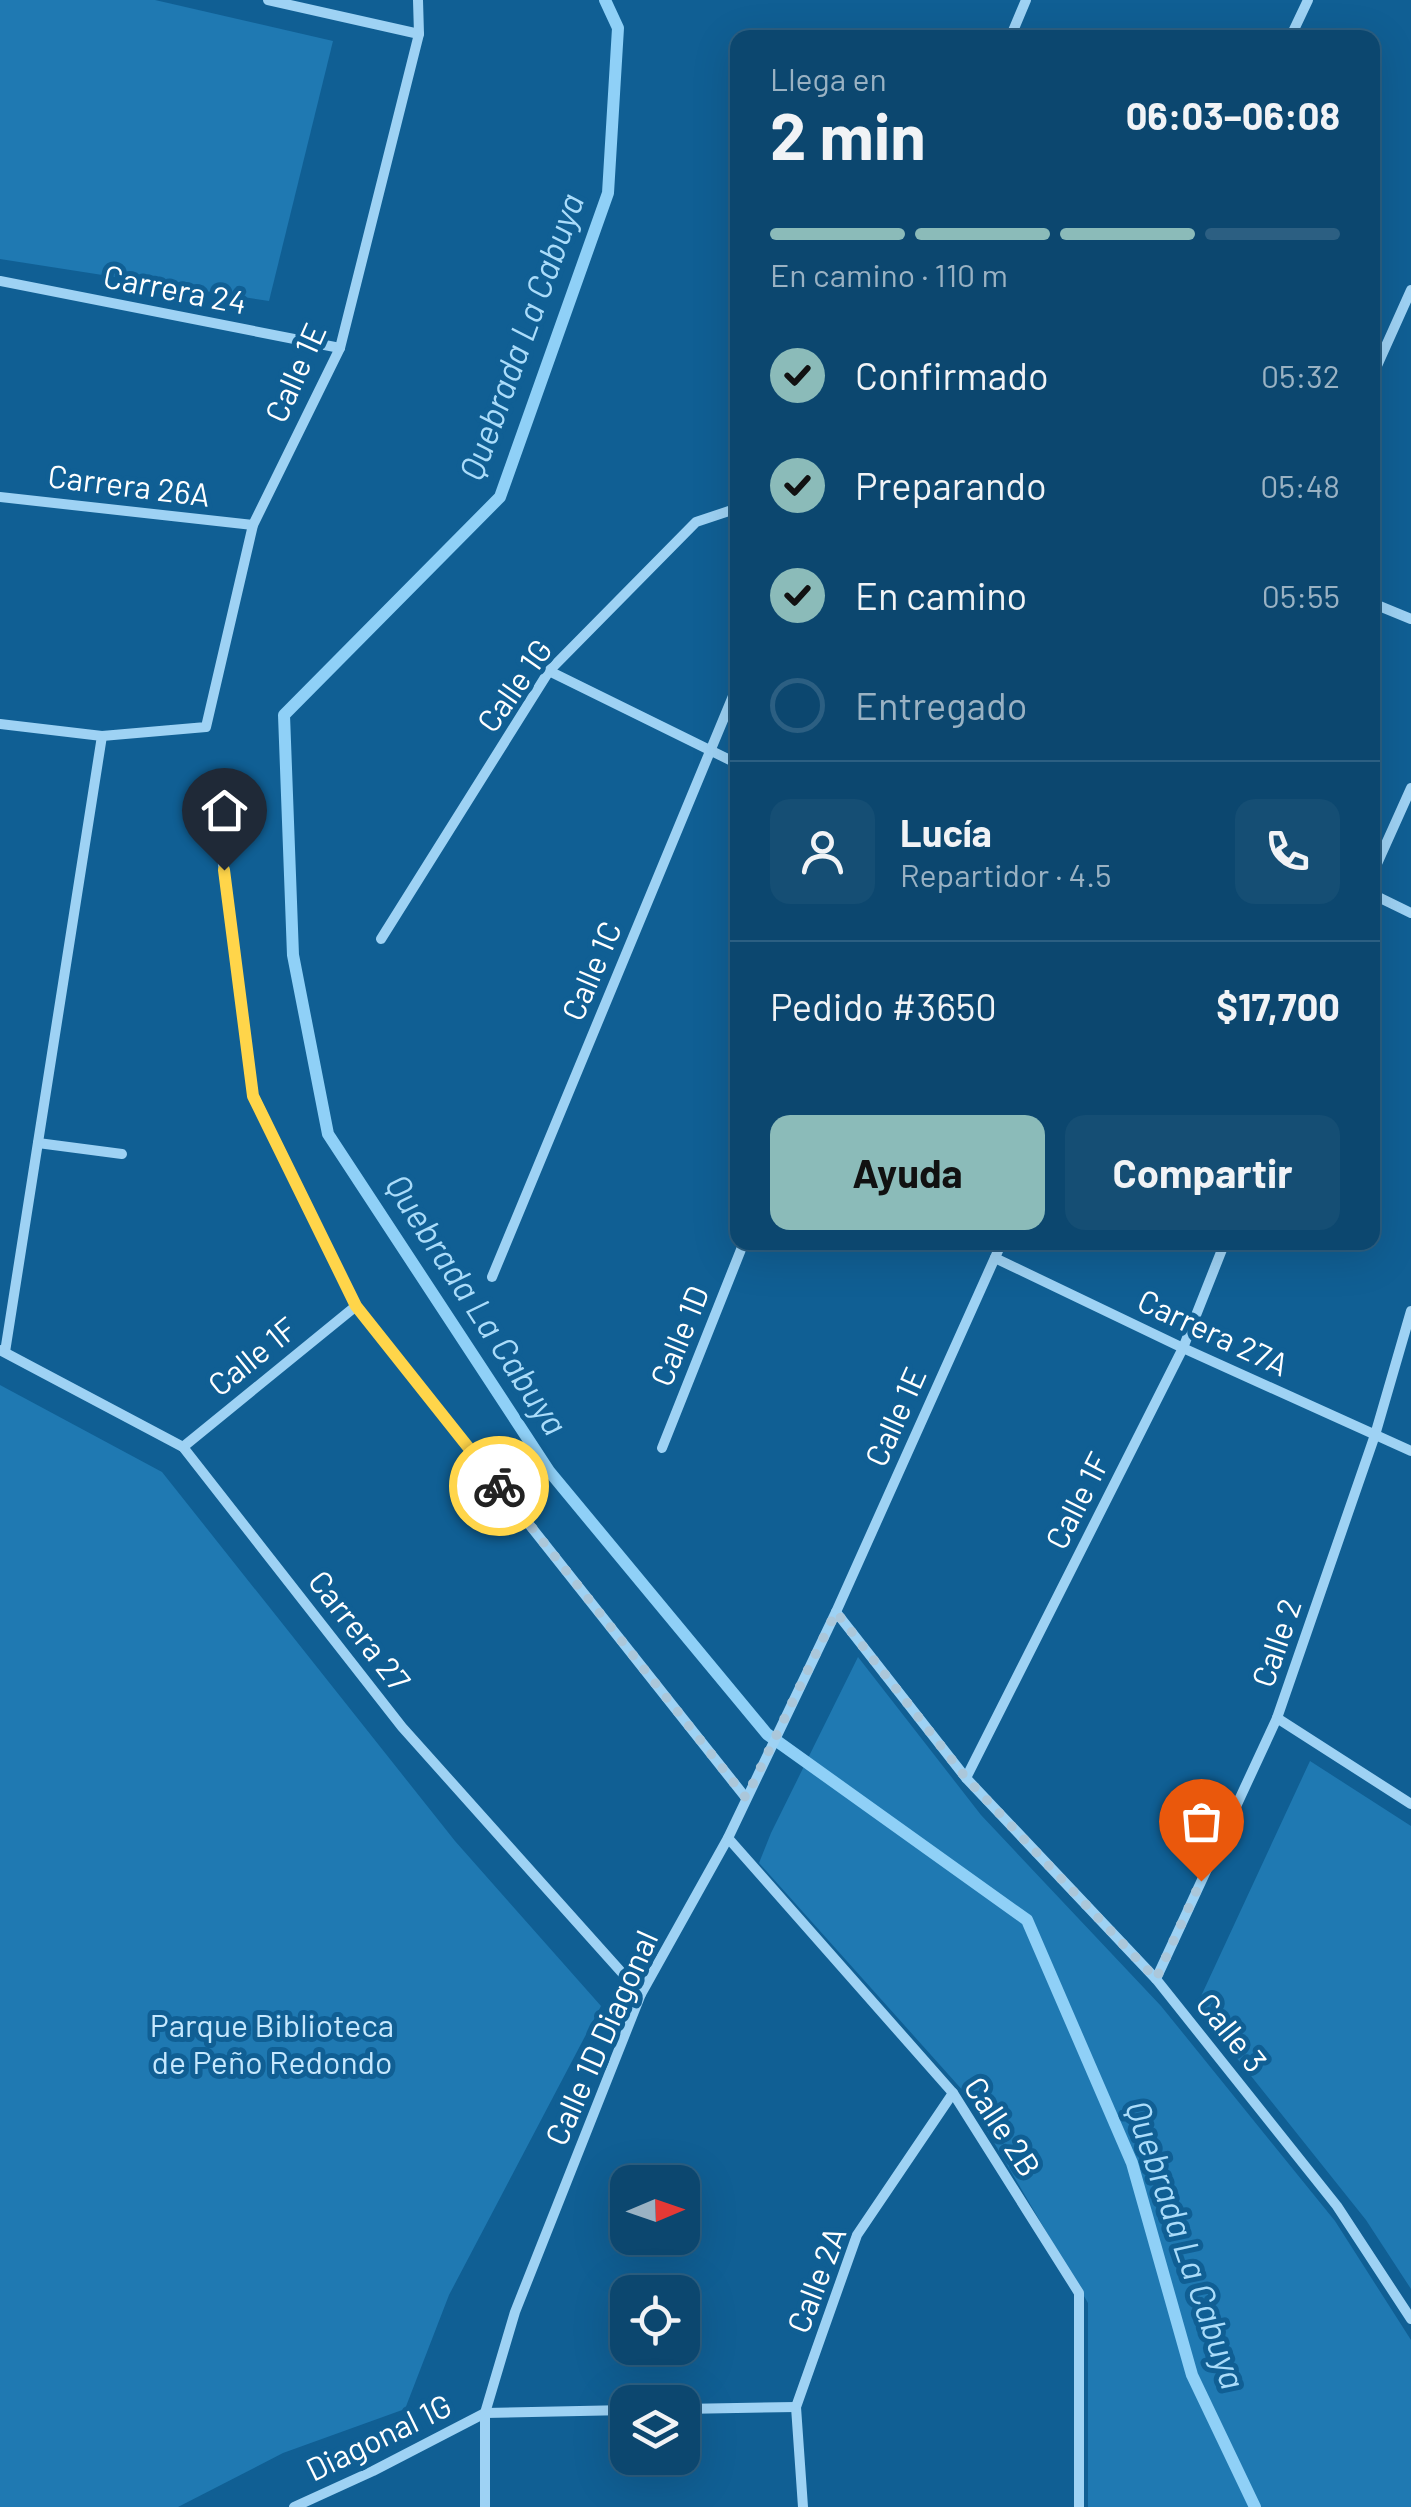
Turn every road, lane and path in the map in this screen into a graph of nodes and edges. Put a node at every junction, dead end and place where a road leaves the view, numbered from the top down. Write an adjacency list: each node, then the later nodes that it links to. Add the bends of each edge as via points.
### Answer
1 (268, 0): 7 (street)
2 (418, 0): 7 (street, Calle 1E)
3 (1026, 0): 5 (street)
4 (1308, 0): 6 (street)
5 (1013, 30)
6 (1294, 30)
7 (418, 34): 10 (street, Calle 1E)
8 (0, 281): 10 (street, Carrera 24)
9 (1411, 290): 11 (street)
10 (340, 348): 14 (street, Calle 1E)
11 (1380, 359)
12 (0, 496): 14 (street, Carrera 26A)
13 (730, 511): 17 (street, Calle 1G, via 696,522)
14 (253, 526): 20 (street, Calle 1E, via 206,727)
15 (1380, 607): 16 (street)
16 (1411, 619)
17 (548, 671): 21 (street); 28 (street, Calle 1G)
18 (730, 703): 21 (street, Calle 1C)
19 (0, 724): 20 (street)
20 (102, 736): 29 (street)
21 (710, 751): 22 (street); 35 (street, Calle 1C)
22 (730, 760)
23 (1411, 788): 25 (street)
24 (214, 795): 36 (street, via 253,1096)
25 (1380, 856)
26 (1380, 898): 27 (street)
27 (1411, 913)
28 (381, 939)
29 (38, 1144): 30 (street); 39 (street)
30 (122, 1154)
31 (741, 1250): 42 (street, Calle 1D)
32 (998, 1250): 34 (street, Calle 1E)
33 (1222, 1250): 38 (street, Calle 1F)
34 (995, 1258): 38 (street, Carrera 27A); 44 (street, Calle 1E)
35 (492, 1277)
36 (356, 1306): 41 (street, Calle 1F); 47 (street)
37 (1411, 1311): 40 (street, Calle 2)
38 (1183, 1348): 40 (street, Carrera 27A); 46 (street, Calle 1F)
39 (3, 1351): 41 (street, Carrera 27)
40 (1375, 1434): 43 (street, Carrera 27A); 45 (street, Calle 2)
41 (183, 1447): 51 (street, Carrera 27, via 402,1727)
42 (662, 1448)
43 (1411, 1452)
44 (836, 1612): 46 (street, Calle 3); 47 (street, Calle 1D Diagonal)
45 (1277, 1718): 48 (street); 50 (street, Calle 2)
46 (966, 1778): 50 (street, Calle 3)
47 (746, 1798): 49 (street, Calle 1D Diagonal)
48 (1411, 1804)
49 (728, 1838): 51 (street, Calle 1D Diagonal); 52 (street, Calle 2B)
50 (1156, 1979): 53 (street, Calle 3, via 1338,2206)
51 (642, 1994): 57 (street, Calle 1D Diagonal, via 516,2312)
52 (953, 2094): 54 (street, Calle 2A, via 857,2235); 61 (street, Calle 2B, via 1079,2292)
53 (1411, 2320)
54 (796, 2407): 55 (street); 60 (street, Calle 2A)
55 (700, 2409)
56 (610, 2410): 57 (street)
57 (485, 2412): 58 (street, Diagonal 1G); 59 (street, Calle 1D Diagonal)
58 (294, 2507)
59 (485, 2507)
60 (804, 2507)
61 (1079, 2507)

